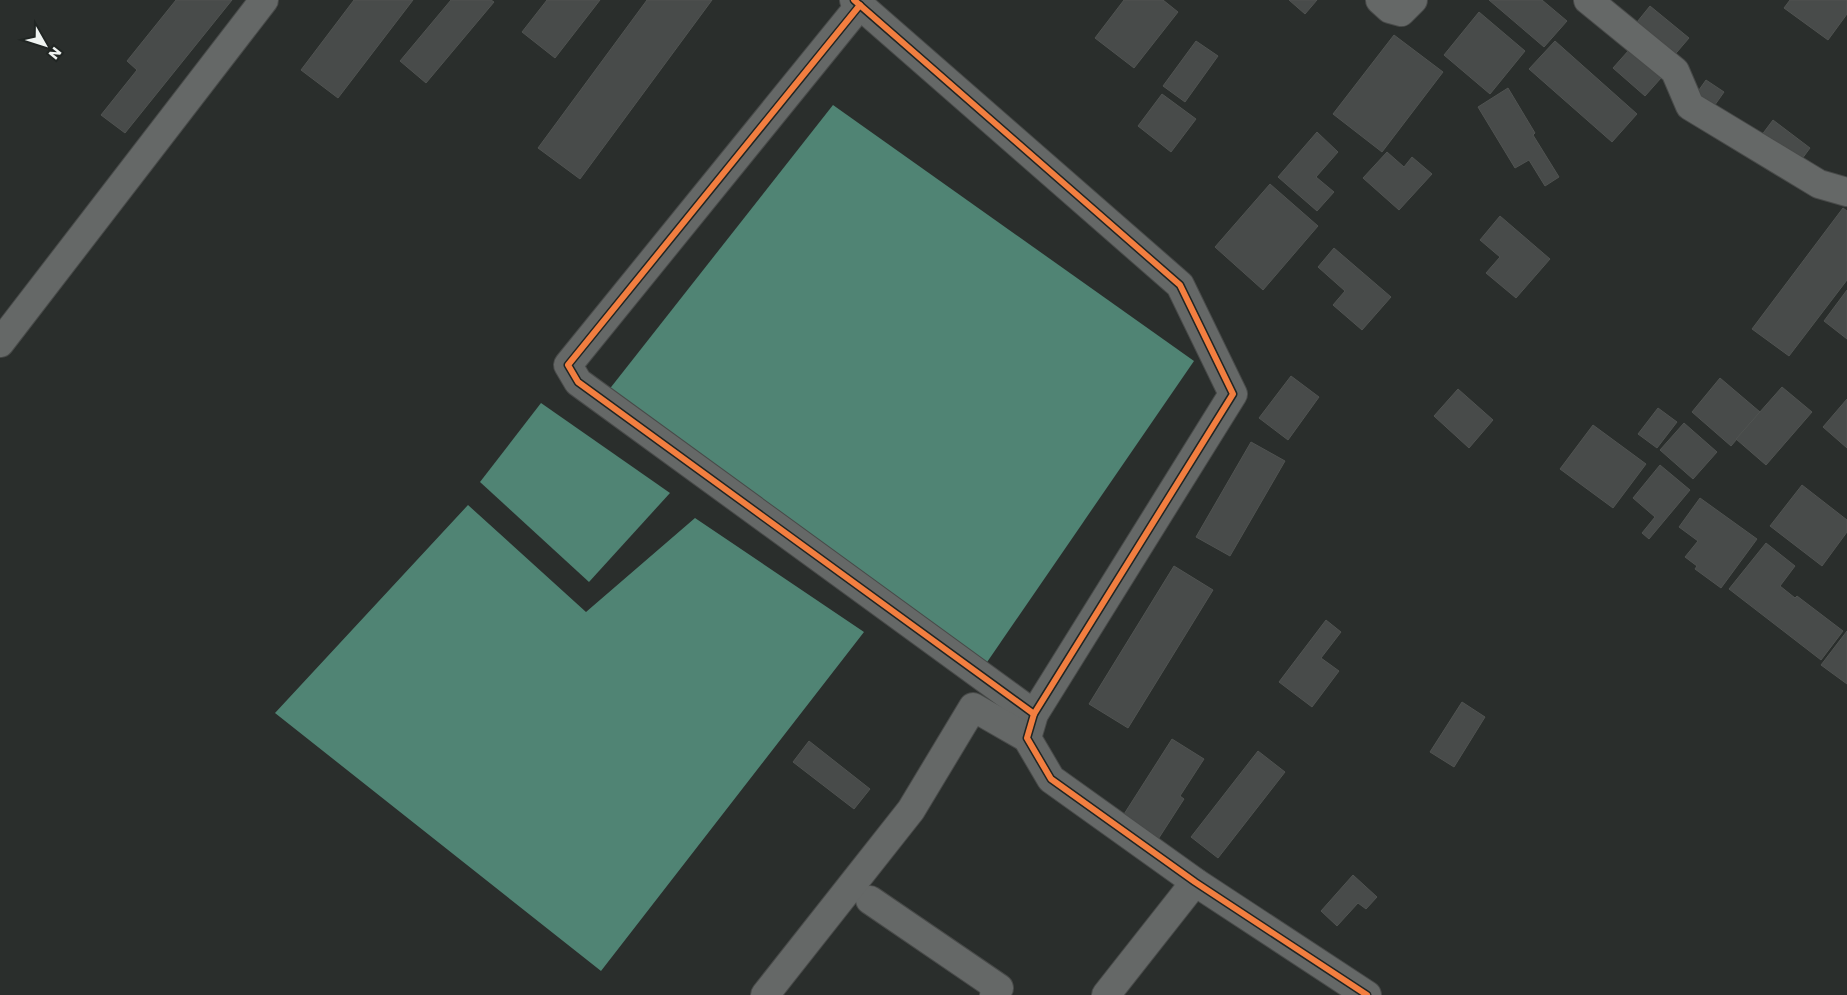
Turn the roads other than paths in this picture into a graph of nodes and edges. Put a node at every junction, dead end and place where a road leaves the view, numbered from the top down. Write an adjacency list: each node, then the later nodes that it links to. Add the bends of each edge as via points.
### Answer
1 (264, 0): 7 (street)
2 (1380, 0): 3 (street, via 1390,9 1401,12)
3 (1413, 0)
4 (1588, 0): 6 (street, via 1675,70 1690,106 1819,184)
5 (857, 2): 8 (street, via 1180,285 1233,394); 8 (street, via 568,365 578,382)
6 (1847, 192)
7 (0, 343)
8 (1031, 726): 9 (street, via 1051,779); 11 (street, via 974,707 911,810)
9 (1195, 882): 13 (street); 14 (street)
10 (870, 900): 12 (street, via 1000,988)
11 (766, 995)
12 (994, 995)
13 (1106, 995)
14 (1367, 995)

